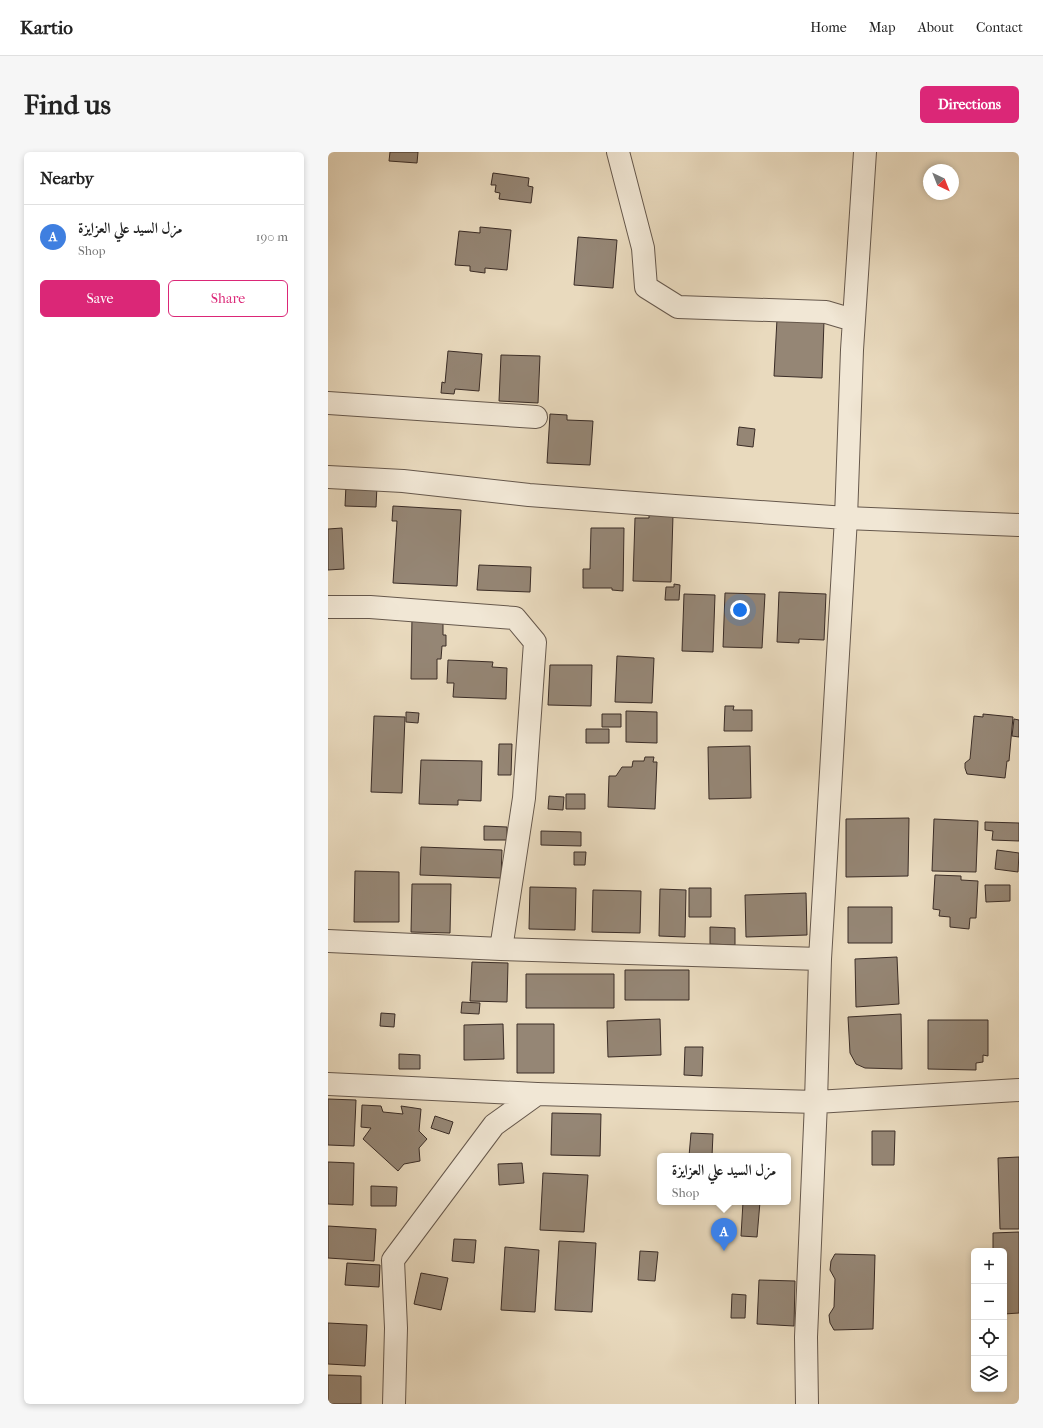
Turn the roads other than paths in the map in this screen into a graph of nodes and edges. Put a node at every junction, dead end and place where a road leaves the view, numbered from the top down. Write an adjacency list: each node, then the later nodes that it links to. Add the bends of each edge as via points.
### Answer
1 (618, 152): 3 (street, via 643,248 646,287 678,307 826,312)
2 (865, 152): 3 (street)
3 (854, 320): 7 (street)
4 (328, 403): 5 (street)
5 (536, 417)
6 (328, 477): 7 (street, via 403,481 529,495)
7 (846, 518): 8 (street); 12 (street)
8 (1019, 525)
9 (328, 606): 11 (street, via 515,618 535,642 524,798)
10 (328, 941): 11 (street)
11 (501, 949): 12 (street)
12 (820, 959): 16 (street)
13 (328, 1084): 15 (street)
14 (1019, 1090): 16 (street)
15 (537, 1094): 16 (street); 17 (street, via 494,1125 393,1260 396,1328)
16 (816, 1102): 18 (street, via 806,1336)
17 (394, 1404)
18 (807, 1404)

